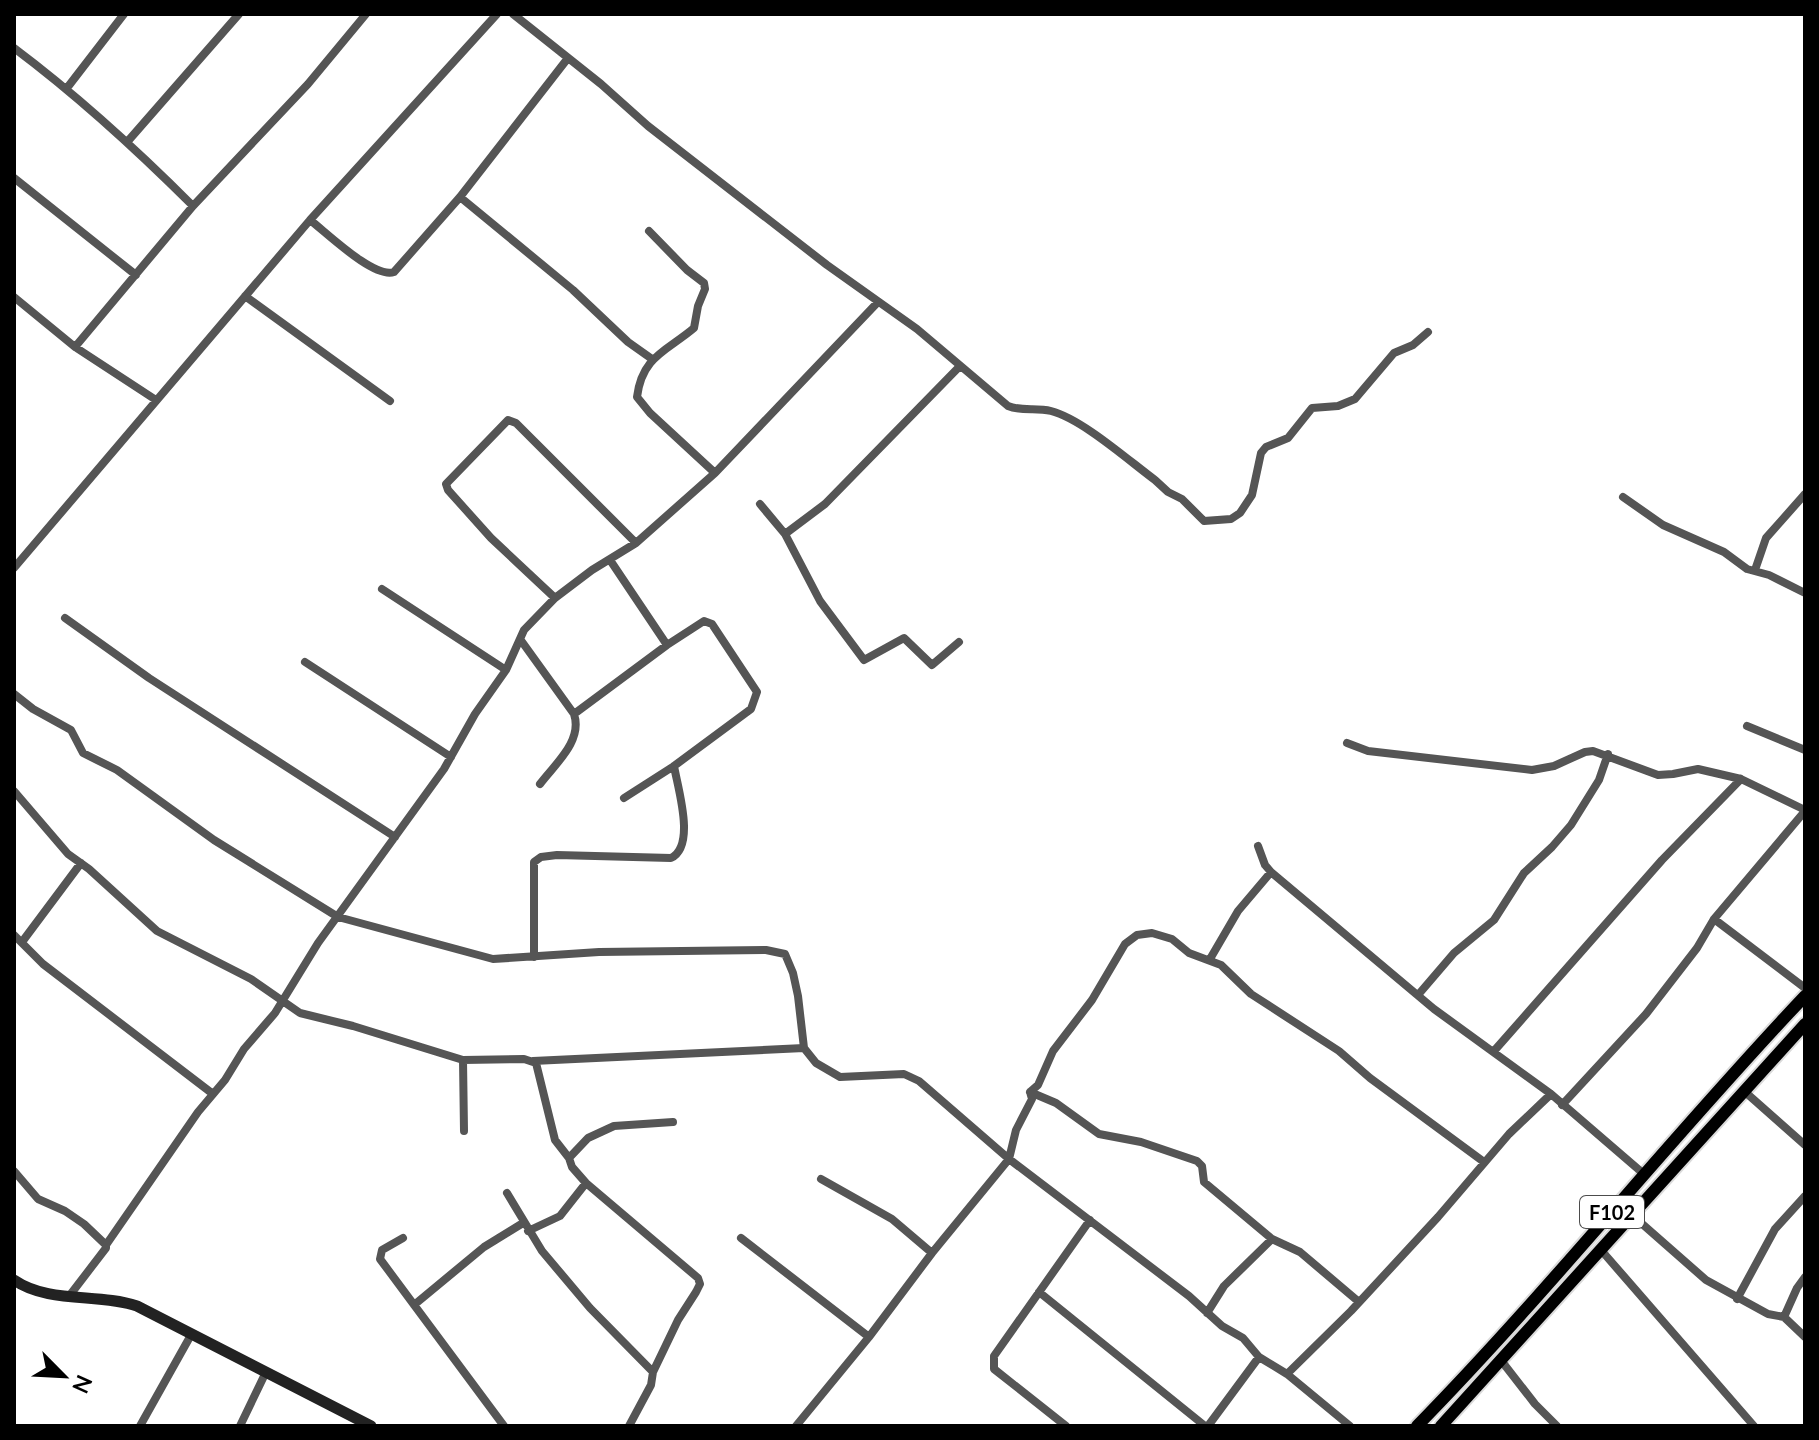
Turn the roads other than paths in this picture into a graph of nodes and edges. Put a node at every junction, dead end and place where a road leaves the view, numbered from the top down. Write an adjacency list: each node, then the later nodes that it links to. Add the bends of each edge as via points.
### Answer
1 (124, 14): 8 (street)
2 (239, 14): 9 (street)
3 (366, 14): 12 (street)
4 (497, 14): 13 (street)
5 (513, 14): 7 (street)
6 (14, 48): 8 (street)
7 (568, 58): 11 (street); 18 (street)
8 (67, 88): 9 (street)
9 (128, 141): 12 (street)
10 (14, 178): 15 (street)
11 (460, 197): 13 (street, via 389,274 371,268); 21 (street)
12 (193, 206): 15 (street)
13 (310, 220): 16 (street)
14 (649, 231): 21 (street, via 705,289 694,328)
15 (136, 275): 20 (street)
16 (245, 296): 23 (street); 24 (street)
17 (14, 297): 20 (street)
18 (878, 302): 22 (street); 25 (street)
19 (1428, 332): 22 (street, via 1394,353 1355,399 1312,408 1288,438 1266,447 1246,505 1231,519 1218,521 1204,521 1182,499 1069,418 1048,409 1020,411 1008,406)
20 (75, 347): 23 (street)
21 (652, 359): 25 (street, via 639,379 637,397)
22 (960, 366): 29 (street, via 825,504)
23 (156, 400): 32 (street)
24 (390, 401)
25 (715, 473): 30 (street)
26 (1805, 494): 33 (street, via 1766,538)
27 (1623, 497): 33 (street, via 1663,525)
28 (760, 504): 29 (street)
29 (785, 534): 39 (street, via 820,601 864,660 904,638 932,665)
30 (636, 543): 31 (street); 36 (street, via 508,420 446,484 491,538)
31 (610, 560): 36 (street); 40 (street)
32 (14, 568)
33 (1755, 570): 35 (street)
34 (382, 589): 42 (street)
35 (1805, 593)
36 (555, 598): 38 (street)
37 (65, 618): 56 (street)
38 (520, 639): 42 (street); 44 (street)
39 (959, 642)
40 (667, 645): 44 (street); 50 (street, via 704,621 712,624 757,692 751,709)
41 (305, 662): 49 (street)
42 (506, 670): 49 (street)
43 (14, 694): 60 (street, via 71,730 83,753 117,770 214,840)
44 (574, 714): 52 (street, via 577,732)
45 (1747, 726): 47 (street)
46 (1347, 743): 48 (street, via 1368,751 1532,770 1585,752)
47 (1805, 750)
48 (1608, 754): 51 (street, via 1658,775 1698,769); 67 (street, via 1599,780 1571,825 1527,868 1494,920 1454,953)
49 (451, 757): 56 (street)
50 (674, 766): 54 (street); 64 (street, via 685,831 679,854 557,855 534,862)
51 (1741, 779): 55 (street); 72 (street, via 1662,860)
52 (540, 784)
53 (14, 791): 58 (street)
54 (624, 798)
55 (1805, 811): 61 (street)
56 (395, 837): 60 (street)
57 (1258, 846): 59 (street)
58 (81, 863): 63 (street); 69 (street, via 157,931)
59 (1271, 872): 65 (street, via 1238,911); 67 (street)
60 (338, 917): 64 (street, via 474,956); 69 (street)
61 (1714, 919): 66 (street); 79 (street, via 1646,1014)
62 (14, 935): 63 (street)
63 (22, 942): 77 (street, via 43,964)
64 (534, 957): 71 (street, via 778,951 785,954 793,973)
65 (1210, 959): 76 (street, via 1189,953 1164,935 1130,938); 85 (street)
66 (1805, 988)
67 (1418, 995): 72 (street)
68 (1805, 996): 87 (main road, F102)
69 (281, 1000): 73 (street, via 300,1013); 77 (street)
70 (1805, 1025): 75 (main road, F102)
71 (804, 1048): 74 (street); 84 (street, via 816,1063 840,1077 904,1074 919,1081)
72 (1494, 1051): 78 (street)
73 (463, 1060): 74 (street); 81 (street)
74 (533, 1061): 83 (street, via 555,1140)
75 (1744, 1091): 82 (street); 92 (main road, F102)
76 (1030, 1092): 84 (street, via 1032,1099); 97 (street, via 1056,1103 1099,1134 1197,1161 1204,1182)
77 (213, 1094): 98 (street)
78 (1551, 1094): 79 (street); 85 (street)
79 (1562, 1105): 87 (street)
80 (673, 1122): 83 (street, via 614,1126 588,1138)
81 (464, 1131)
82 (1805, 1145)
83 (569, 1158): 89 (street)
84 (1009, 1159): 93 (street); 100 (street)
85 (1484, 1162): 106 (street)
86 (14, 1171): 98 (street, via 38,1199 65,1211)
87 (1645, 1175): 113 (main road, F102)
88 (821, 1179): 100 (street, via 892,1219)
89 (586, 1183): 94 (street, via 560,1216); 116 (street, via 698,1278 700,1284)
90 (507, 1193): 94 (street)
91 (1805, 1196): 105 (street, via 1775,1229)
92 (1632, 1215): 99 (main road, F102); 105 (street, via 1688,1266)
93 (1090, 1220): 103 (street); 108 (street)
94 (526, 1227): 107 (street, via 484,1247); 116 (street, via 590,1308)
95 (403, 1238): 107 (street, via 382,1250 380,1259)
96 (741, 1238): 111 (street)
97 (1272, 1239): 106 (street, via 1300,1252); 108 (street, via 1224,1286)
98 (106, 1245): 104 (street)
99 (1601, 1250): 115 (main road, F102); 131 (street)
100 (932, 1253): 111 (street)
101 (1805, 1277): 109 (street)
102 (14, 1280): 104 (street, via 33,1291)
103 (1039, 1292): 125 (street, via 992,1363); 126 (street)
104 (70, 1295): 110 (street, via 128,1303)
105 (1737, 1299): 109 (street)
106 (1359, 1302): 118 (street)
107 (414, 1305): 122 (street)
108 (1207, 1313): 114 (street, via 1243,1338)
109 (1784, 1317): 112 (street)
110 (191, 1335): 117 (street); 119 (street)
111 (869, 1337): 124 (street)
112 (1805, 1337)
113 (1493, 1349): 115 (street); 128 (main road, F102)
114 (1259, 1357): 118 (street); 126 (street)
115 (1501, 1361): 129 (main road, F102); 130 (street)
116 (653, 1372): 123 (street)
117 (265, 1374): 120 (street); 121 (street)
118 (1287, 1374): 127 (street)
119 (140, 1426)
120 (240, 1426)
121 (371, 1426)
122 (504, 1426)
123 (629, 1426)
124 (796, 1426)
125 (1066, 1426)
126 (1206, 1426)
127 (1350, 1426)
128 (1417, 1426)
129 (1441, 1426)
130 (1557, 1426)
131 (1754, 1426)

